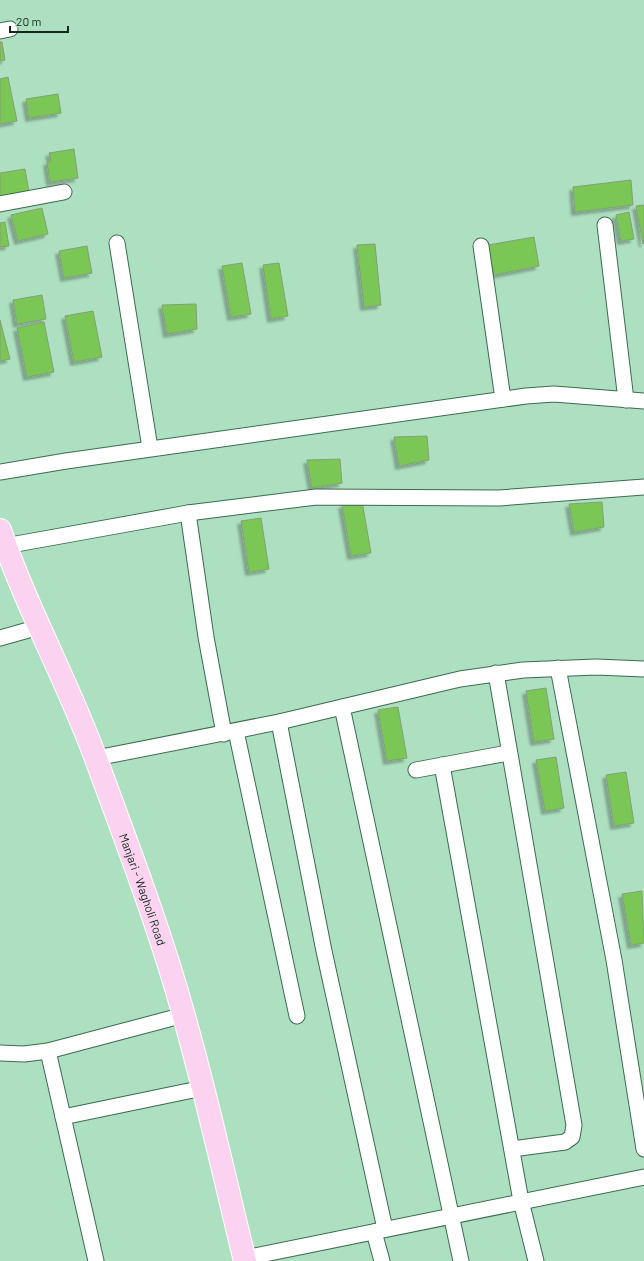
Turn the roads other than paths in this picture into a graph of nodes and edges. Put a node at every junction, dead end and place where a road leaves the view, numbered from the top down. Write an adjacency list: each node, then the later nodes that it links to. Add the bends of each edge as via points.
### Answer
1 (64, 192): 2 (street)
2 (0, 204)
3 (604, 225): 7 (street)
4 (117, 243): 9 (street)
5 (481, 246): 6 (street)
6 (503, 399): 7 (street, via 554,394); 9 (street)
7 (626, 400): 8 (street)
8 (644, 401)
9 (150, 448): 10 (street)
10 (0, 472)
11 (644, 487): 12 (street, via 499,498 316,497)
12 (188, 513): 13 (street); 21 (street, via 206,637)
13 (3, 538): 14 (main road, Manjari - Wagholi Road)
14 (38, 627): 15 (street); 23 (main road, Manjari - Wagholi Road)
15 (0, 638)
16 (558, 668): 17 (street); 18 (street); 33 (street, via 614,960)
17 (644, 669)
18 (496, 673): 19 (street); 22 (street)
19 (342, 707): 20 (street); 36 (street)
20 (279, 722): 21 (street); 37 (street)
21 (230, 732): 23 (street); 27 (street)
22 (508, 753): 24 (street); 32 (street, via 574,1125 572,1137 565,1142)
23 (96, 758): 26 (main road, Manjari - Wagholi Road)
24 (442, 765): 25 (street); 32 (street)
25 (416, 770)
26 (184, 1015): 28 (street); 30 (main road, Manjari - Wagholi Road)
27 (297, 1016)
28 (48, 1051): 29 (street); 31 (street)
29 (0, 1053)
30 (203, 1088): 31 (street); 38 (main road, Manjari - Wagholi Road)
31 (63, 1117): 39 (street)
32 (512, 1149): 35 (street)
33 (644, 1149)
34 (644, 1177): 35 (street)
35 (521, 1201): 36 (street); 42 (street)
36 (450, 1216): 37 (street); 41 (street)
37 (379, 1230): 38 (street); 40 (street)
38 (245, 1260)
39 (96, 1261)
40 (382, 1261)
41 (461, 1261)
42 (536, 1261)

